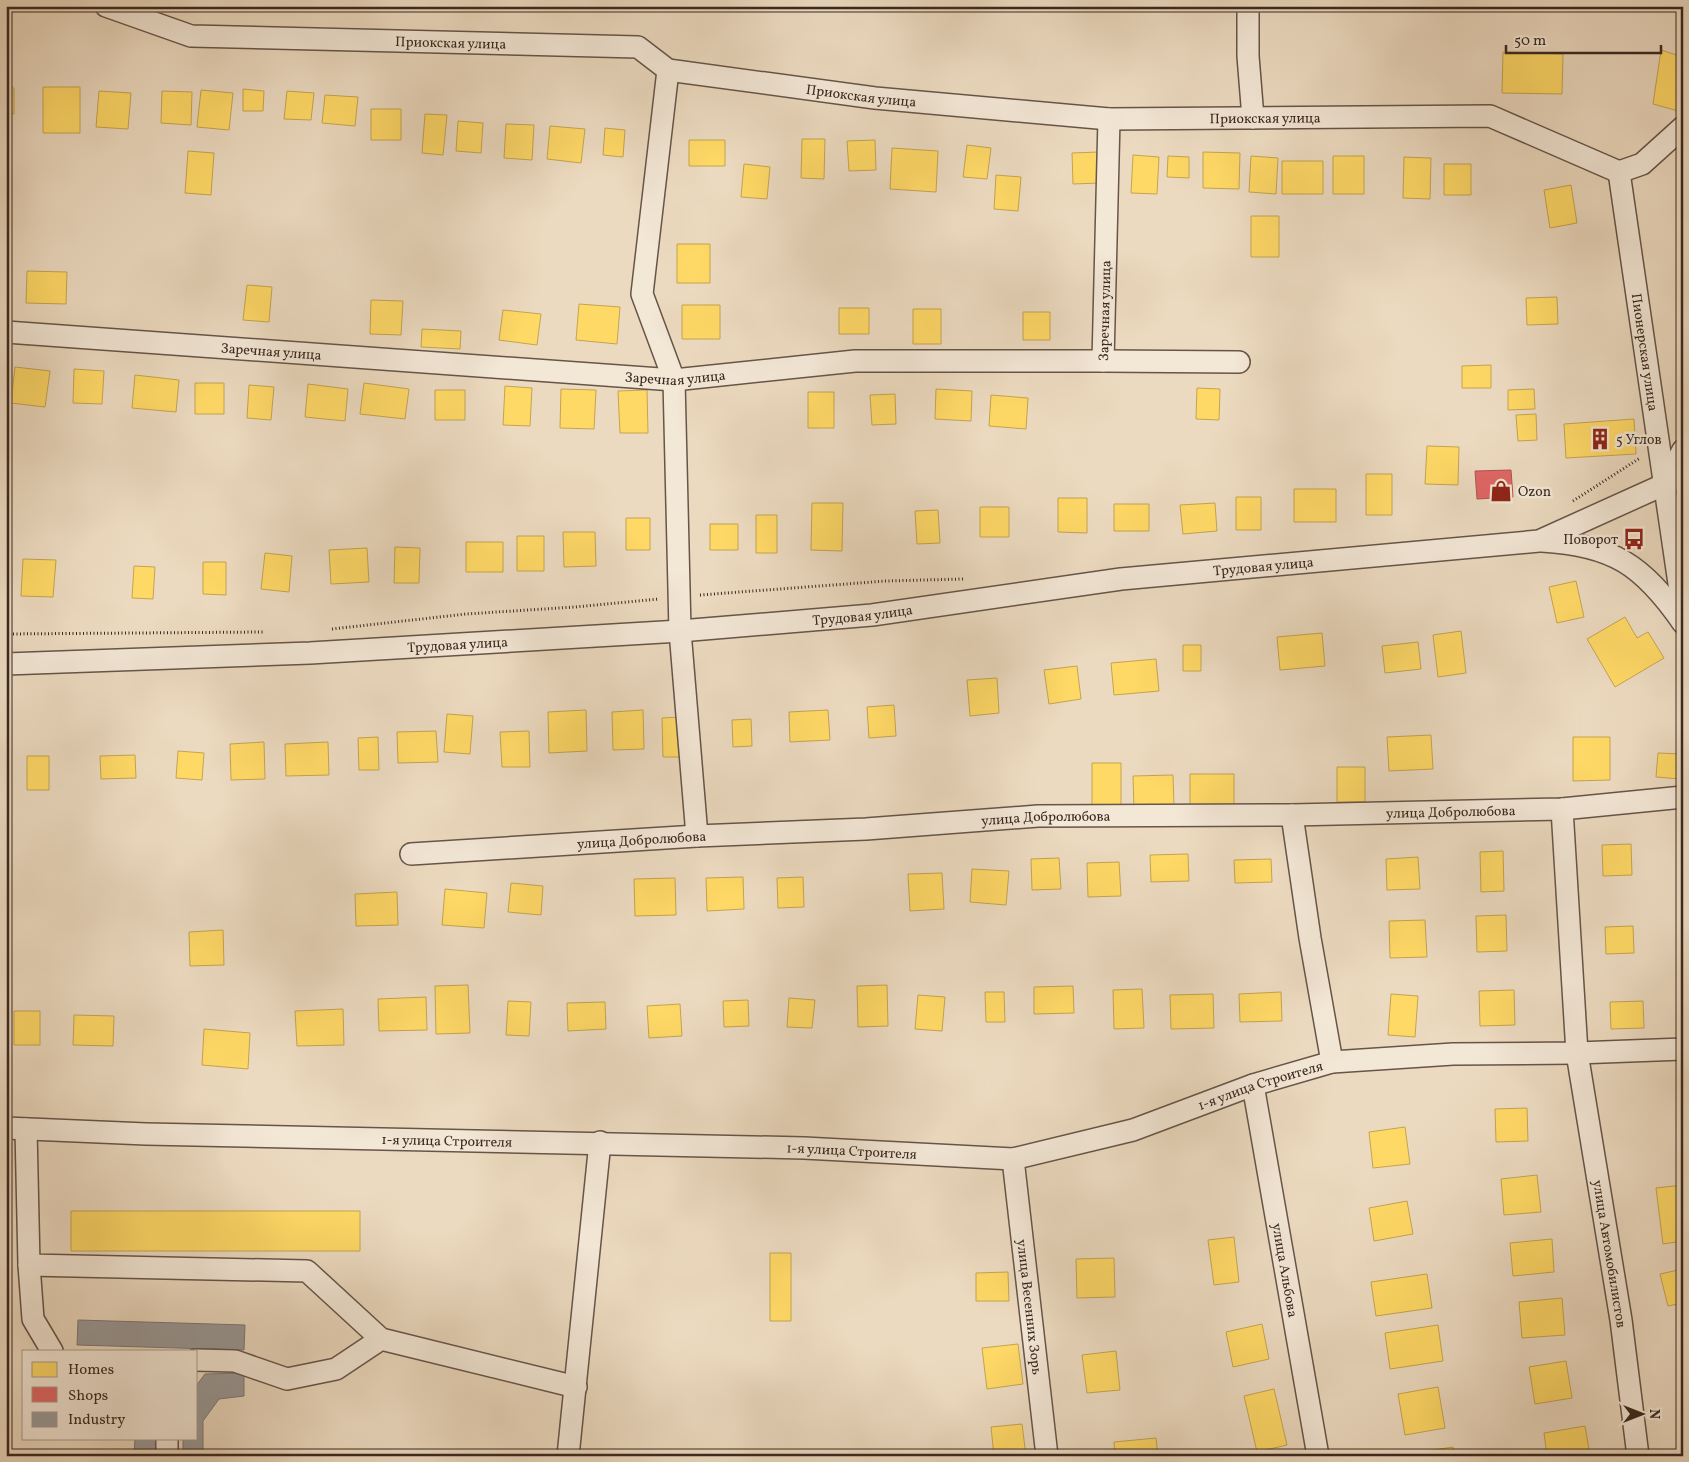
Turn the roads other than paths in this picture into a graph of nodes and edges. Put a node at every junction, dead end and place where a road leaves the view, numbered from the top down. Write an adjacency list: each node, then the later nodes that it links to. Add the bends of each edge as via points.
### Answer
1 (106, 6): 3 (street, Приокская улица, via 191,36 638,47)
2 (1248, 6): 4 (street)
3 (668, 70): 5 (street, Приокская улица, via 874,98); 11 (street, via 642,294)
4 (1253, 118): 5 (street, Приокская улица); 7 (street, Приокская улица, via 1490,116)
5 (1109, 120): 9 (street, Заречная улица)
6 (1683, 127): 7 (street, via 1642,164)
7 (1619, 172): 13 (street, Пионерская улица, via 1659,446)
8 (6, 332): 11 (street, Заречная улица)
9 (1103, 362): 10 (street); 11 (street, Заречная улица, via 855,360)
10 (1239, 362)
11 (674, 380): 17 (street)
12 (1683, 450): 13 (street)
13 (1674, 480): 14 (street, Трудовая улица); 15 (street, Пионерская улица)
14 (1539, 541): 16 (street, via 1583,545 1625,562 1655,586); 17 (street, Трудовая улица, via 1121,579 872,615)
15 (1683, 611)
16 (1683, 623)
17 (680, 631): 18 (street, Трудовая улица, via 300,653); 22 (street)
18 (6, 664)
19 (1683, 797): 20 (street, улица Добролюбова)
20 (1562, 809): 21 (street, улица Добролюбова); 25 (street, улица Автомобилистов)
21 (1292, 815): 22 (street, улица Добролюбова, via 1038,816 866,829); 26 (street)
22 (697, 836): 23 (street, улица Добролюбова)
23 (411, 854)
24 (1683, 1049): 25 (street, 1-я улица Строителя)
25 (1577, 1053): 26 (street, 1-я улица Строителя, via 1453,1054); 41 (street, улица Автомобилистов, via 1621,1320)
26 (1332, 1062): 27 (street, 1-я улица Строителя)
27 (1253, 1085): 30 (street, 1-я улица Строителя, via 1133,1130); 40 (street, улица Альбова)
28 (16, 1128): 29 (street, 1-я улица Строителя, via 146,1134); 31 (street)
29 (600, 1142): 30 (street, 1-я улица Строителя); 35 (street)
30 (1012, 1159): 39 (street, улица Весенних Зорь)
31 (29, 1265): 32 (street, via 307,1271); 33 (street, via 33,1319)
32 (382, 1340): 34 (street, via 336,1369 287,1379 236,1361); 35 (street)
33 (51, 1350)
34 (198, 1360)
35 (576, 1387): 38 (street)
36 (167, 1440): 37 (street)
37 (167, 1456)
38 (568, 1456)
39 (1047, 1456)
40 (1318, 1456)
41 (1638, 1456)

